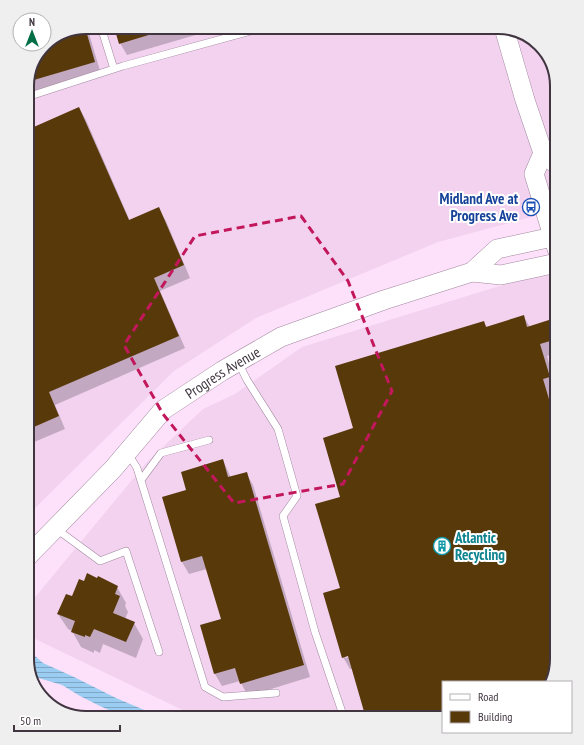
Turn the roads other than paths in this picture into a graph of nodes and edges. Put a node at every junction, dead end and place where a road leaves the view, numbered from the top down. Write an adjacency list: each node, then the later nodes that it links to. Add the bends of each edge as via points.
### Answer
1 (103, 34): 4 (lane)
2 (241, 34): 4 (lane)
3 (506, 35): 6 (main road, via 525,100)
4 (114, 69): 5 (lane)
5 (34, 95)
6 (550, 159): 7 (main road, via 534,174)
7 (550, 223)
8 (550, 242): 10 (main road, Progress Avenue, via 497,249)
9 (550, 264): 10 (main road, Progress Avenue, via 501,275)
10 (472, 272): 11 (main road, Progress Avenue, via 281,337)
11 (238, 362): 13 (main road, Progress Avenue, via 163,410); 19 (lane, via 278,429 298,496 283,516)
12 (210, 440): 14 (lane, via 161,453)
13 (127, 452): 14 (lane); 15 (main road, Progress Avenue)
14 (141, 480): 18 (lane, via 205,687 223,697)
15 (55, 528): 16 (main road, Progress Avenue); 17 (lane, via 100,561 126,551)
16 (34, 550)
17 (159, 652)
18 (276, 693)
19 (342, 711)

